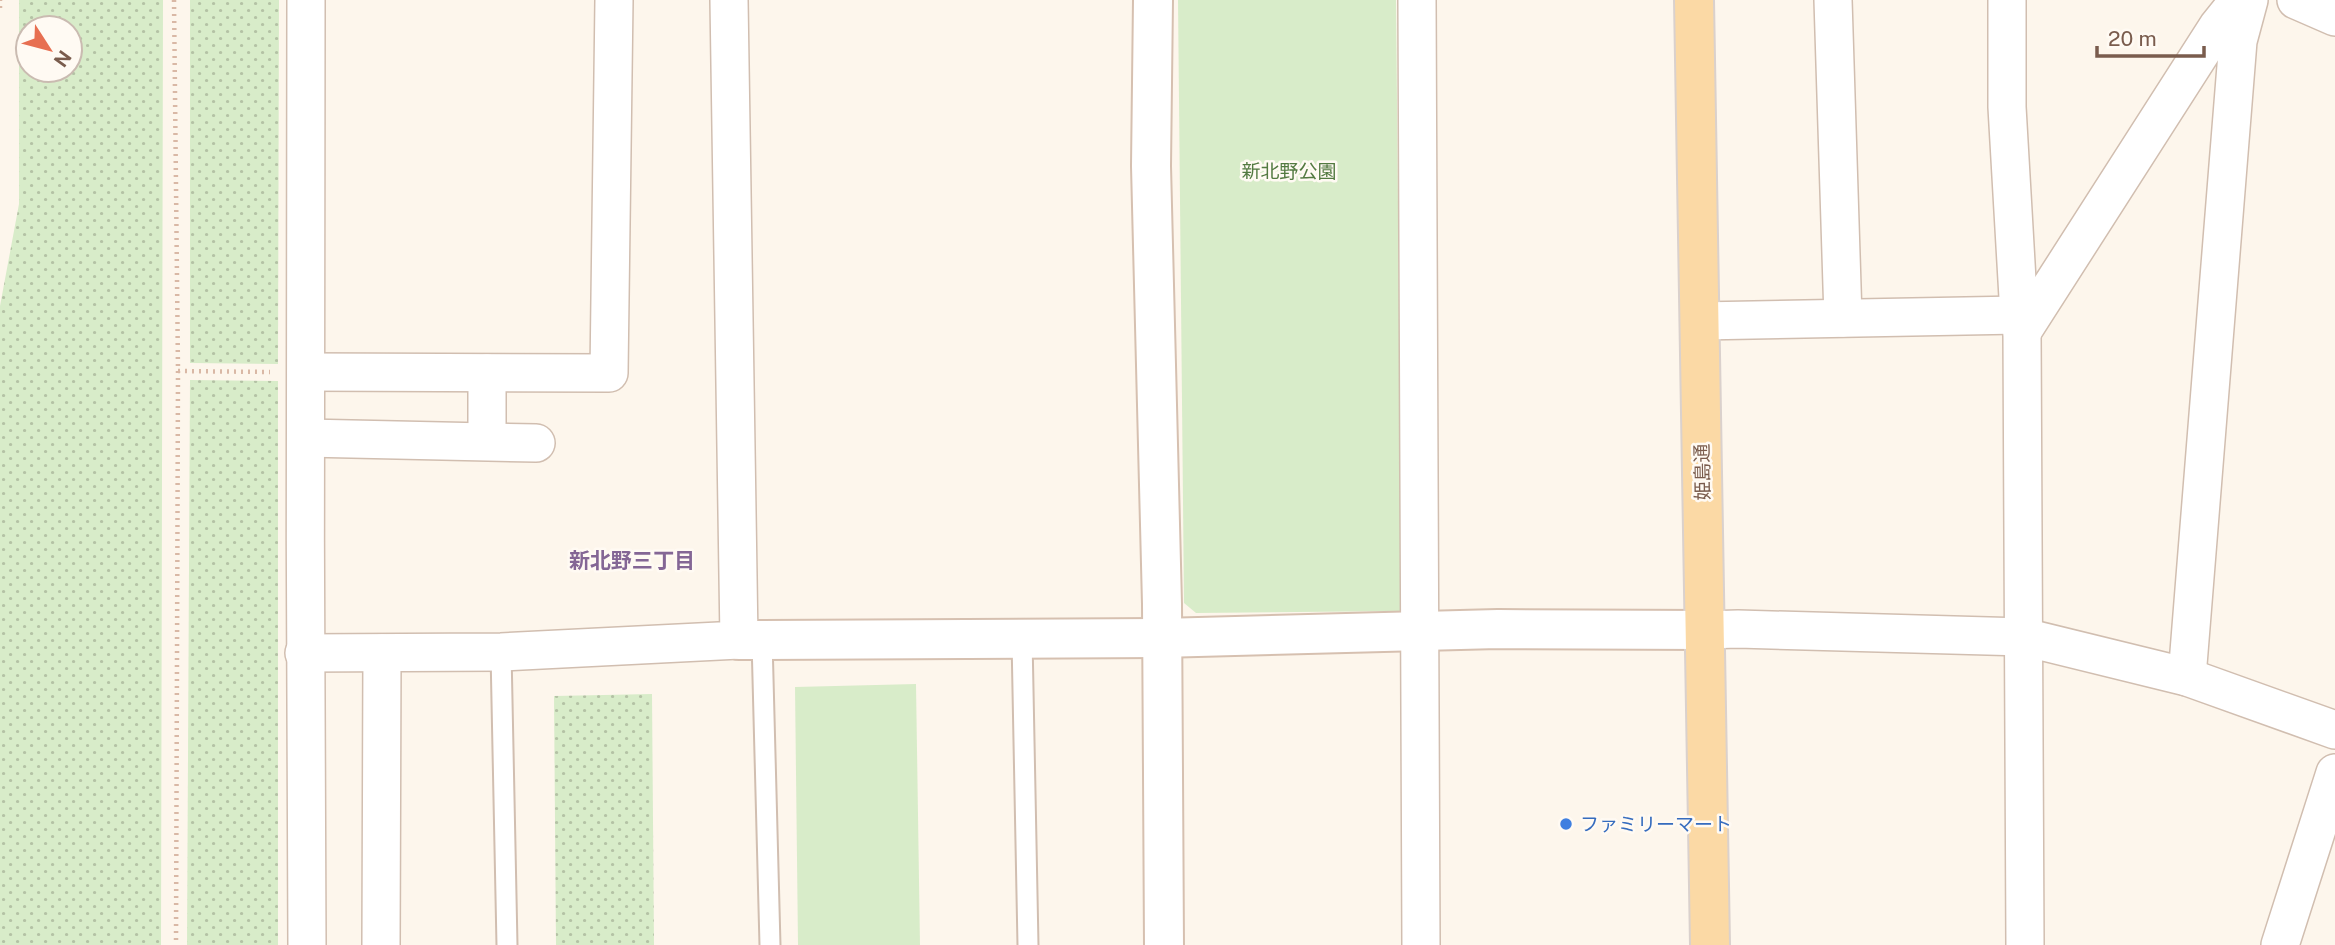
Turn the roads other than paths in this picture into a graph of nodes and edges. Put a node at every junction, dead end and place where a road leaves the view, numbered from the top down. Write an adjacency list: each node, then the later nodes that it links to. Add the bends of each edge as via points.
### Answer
1 (306, 0): 16 (street)
2 (614, 0): 17 (street, via 610,373)
3 (729, 0): 26 (street)
4 (1153, 0): 24 (street, via 1151,166)
5 (1417, 0): 22 (street)
6 (1694, 0): 14 (main road, 姫島通)
7 (1833, 0): 13 (street)
8 (2007, 0): 15 (street, via 2007,107)
9 (2239, 0): 15 (street)
10 (2249, 0): 30 (street, via 2238,41)
11 (2296, 0): 12 (street)
12 (2335, 17)
13 (1843, 318): 14 (street); 15 (street)
14 (1700, 321): 21 (main road, 姫島通)
15 (2020, 323): 23 (street)
16 (306, 372): 17 (street); 18 (street)
17 (487, 373): 19 (street)
18 (306, 438): 19 (street); 28 (street)
19 (487, 441): 20 (street)
20 (537, 443)
21 (1706, 630): 22 (street); 23 (street); 40 (main road, 姫島通)
22 (1419, 631): 24 (street); 39 (street)
23 (2024, 637): 30 (street); 41 (street)
24 (1161, 638): 25 (street); 38 (street)
25 (1023, 639): 26 (street); 37 (lane)
26 (751, 640): 27 (street); 36 (lane)
27 (501, 652): 29 (street); 35 (lane)
28 (304, 653): 29 (street); 33 (street)
29 (382, 653): 34 (street)
30 (2186, 677): 31 (street)
31 (2335, 730)
32 (2335, 773): 42 (street)
33 (307, 945)
34 (381, 945)
35 (508, 945)
36 (770, 945)
37 (1028, 945)
38 (1164, 945)
39 (1421, 945)
40 (1710, 945)
41 (2025, 945)
42 (2280, 945)

